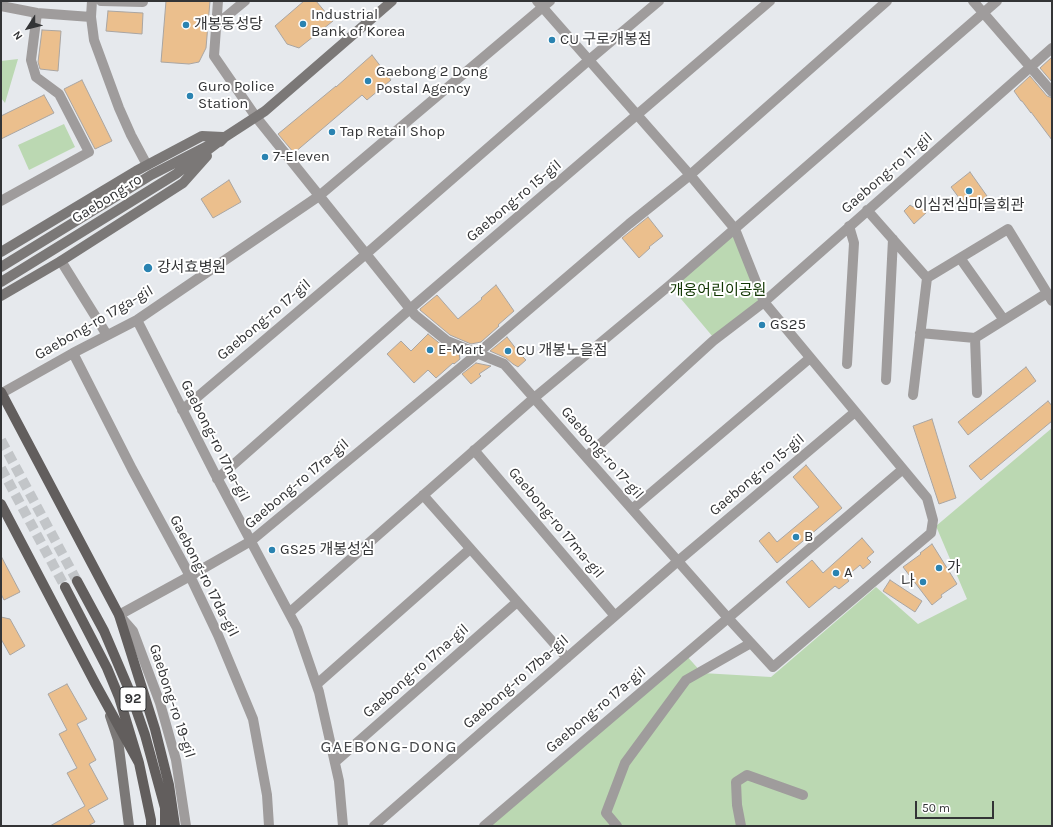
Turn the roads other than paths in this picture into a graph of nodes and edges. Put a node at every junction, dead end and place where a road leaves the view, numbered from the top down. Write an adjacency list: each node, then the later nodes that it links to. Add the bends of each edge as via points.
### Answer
1 (92, 1): 16 (street)
2 (101, 1): 11 (street)
3 (218, 1): 17 (street, Gaebong-ro 17-gil)
4 (245, 1): 17 (street)
5 (392, 1): 23 (main road, Gaebong-ro)
6 (659, 1): 19 (street)
7 (770, 1): 22 (street)
8 (887, 1): 26 (street)
9 (973, 1): 14 (street)
10 (997, 1): 14 (street)
11 (143, 2)
12 (543, 3): 19 (street); 27 (street)
13 (1, 6): 15 (street)
14 (983, 12): 20 (street); 31 (street)
15 (37, 13): 16 (street); 28 (street, via 31,60 36,77 59,94 89,152)
16 (91, 17): 25 (street, via 94,40 119,108)
17 (216, 25): 23 (street, Gaebong-ro 17-gil, via 214,56)
18 (1052, 48): 20 (street, Gaebong-ro 11-gil)
19 (589, 60): 22 (street); 34 (street)
20 (1030, 67): 21 (street); 29 (street, Gaebong-ro 11-gil)
21 (1052, 92)
22 (637, 115): 26 (street); 43 (street, Gaebong-ro 15-gil)
23 (256, 117): 24 (main road, Gaebong-ro); 27 (street, Gaebong-ro 17-gil)
24 (224, 137): 25 (main road, via 202,136); 36 (main road, via 183,182); 39 (main road, Gaebong-ro, via 176,174)
25 (149, 170): 33 (main road, via 34,231); 37 (main road, Gaebong-ro, via 55,234)
26 (690, 175): 31 (street); 50 (street)
27 (319, 196): 34 (street, Gaebong-ro 17-gil); 44 (street, Gaebong-ro 17ga-gil)
28 (1, 202)
29 (868, 210): 30 (street, Gaebong-ro 11-gil); 32 (street)
30 (849, 226): 42 (street, Gaebong-ro 11-gil); 52 (street, via 854,243)
31 (735, 229): 42 (street); 57 (street)
32 (893, 239): 38 (street); 53 (street)
33 (1, 252)
34 (366, 254): 43 (street, Gaebong-ro 17-gil); 58 (street, Gaebong-ro 17-gil)
35 (960, 258): 38 (street); 41 (street, via 1008,229); 45 (street)
36 (61, 261): 40 (main road); 47 (street)
37 (1, 266)
38 (927, 278): 46 (street)
39 (1, 282)
40 (1, 296)
41 (1050, 297): 45 (street)
42 (764, 302): 51 (street); 61 (street, via 713,342)
43 (410, 309): 50 (street, Gaebong-ro 17-gil, via 447,340); 63 (street)
44 (137, 320): 47 (street, Gaebong-ro 17ga-gil); 58 (street, Gaebong-ro 17na-gil)
45 (1004, 320): 48 (street)
46 (920, 333): 48 (street); 56 (street)
47 (107, 335): 49 (street, Gaebong-ro 17ga-gil)
48 (975, 338): 55 (street)
49 (72, 353): 54 (street, Gaebong-ro 17ga-gil); 70 (street, Gaebong-ro 17da-gil)
50 (478, 353): 57 (street, Gaebong-ro 17-gil, via 504,364); 67 (street, Gaebong-ro 17ra-gil)
51 (810, 358): 59 (street); 66 (street)
52 (848, 364)
53 (886, 380)
54 (1, 392): 75 (main road)
55 (977, 394)
56 (913, 395)
57 (534, 398): 60 (street); 61 (street, Gaebong-ro 17-gil)
58 (182, 410): 63 (street, Gaebong-ro 17na-gil)
59 (855, 412): 62 (street); 69 (street, Gaebong-ro 15-gil)
60 (474, 450): 64 (street); 76 (street, Gaebong-ro 17ma-gil)
61 (586, 457): 66 (street, Gaebong-ro 17-gil)
62 (903, 469): 77 (street); 78 (street, Gaebong-ro 17-gil, via 927,498 933,520 931,533 773,667)
63 (217, 479): 67 (street, Gaebong-ro 17na-gil)
64 (422, 496): 68 (street); 74 (street)
65 (1, 504): 80 (main road)
66 (632, 510): 69 (street, Gaebong-ro 17-gil)
67 (250, 541): 70 (street, Gaebong-ro 17ra-gil); 74 (street, Gaebong-ro 17na-gil)
68 (470, 549): 73 (street); 81 (street)
69 (678, 561): 76 (street, Gaebong-ro 17ba-gil); 77 (street, Gaebong-ro 17-gil)
70 (190, 576): 75 (street, Gaebong-ro 17ra-gil); 90 (street, Gaebong-ro 17da-gil, via 218,634 253,719 267,795)
71 (77, 581): 87 (main road, 92, via 104,631 130,692 145,735 164,808)
72 (65, 587): 83 (main road, 92, via 120,698)
73 (517, 602): 79 (street); 82 (street, Gaebong-ro 17na-gil)
74 (289, 613): 81 (street, Gaebong-ro 17na-gil)
75 (119, 615): 88 (main road, via 155,730 169,785); 89 (street, Gaebong-ro 19-gil, via 133,631 160,703 176,760)
76 (615, 616): 79 (street, Gaebong-ro 17ba-gil)
77 (728, 618): 78 (street, Gaebong-ro 17-gil); 93 (street, Gaebong-ro 17a-gil)
78 (751, 643): 94 (street, via 686,680 681,686 625,763 606,812)
79 (567, 658): 92 (street, Gaebong-ro 17ba-gil)
80 (95, 683): 83 (main road); 85 (main road, via 118,740)
81 (317, 684): 82 (street, Gaebong-ro 17na-gil)
82 (335, 762): 91 (street, Gaebong-ro 17na-gil)
83 (139, 763): 86 (main road, 92)
84 (803, 796): 95 (street, via 747,775 736,782)
85 (129, 826)
86 (151, 826)
87 (165, 826)
88 (175, 826)
89 (186, 826)
90 (269, 826)
91 (342, 826)
92 (374, 826)
93 (484, 826)
94 (617, 826)
95 (741, 826)

